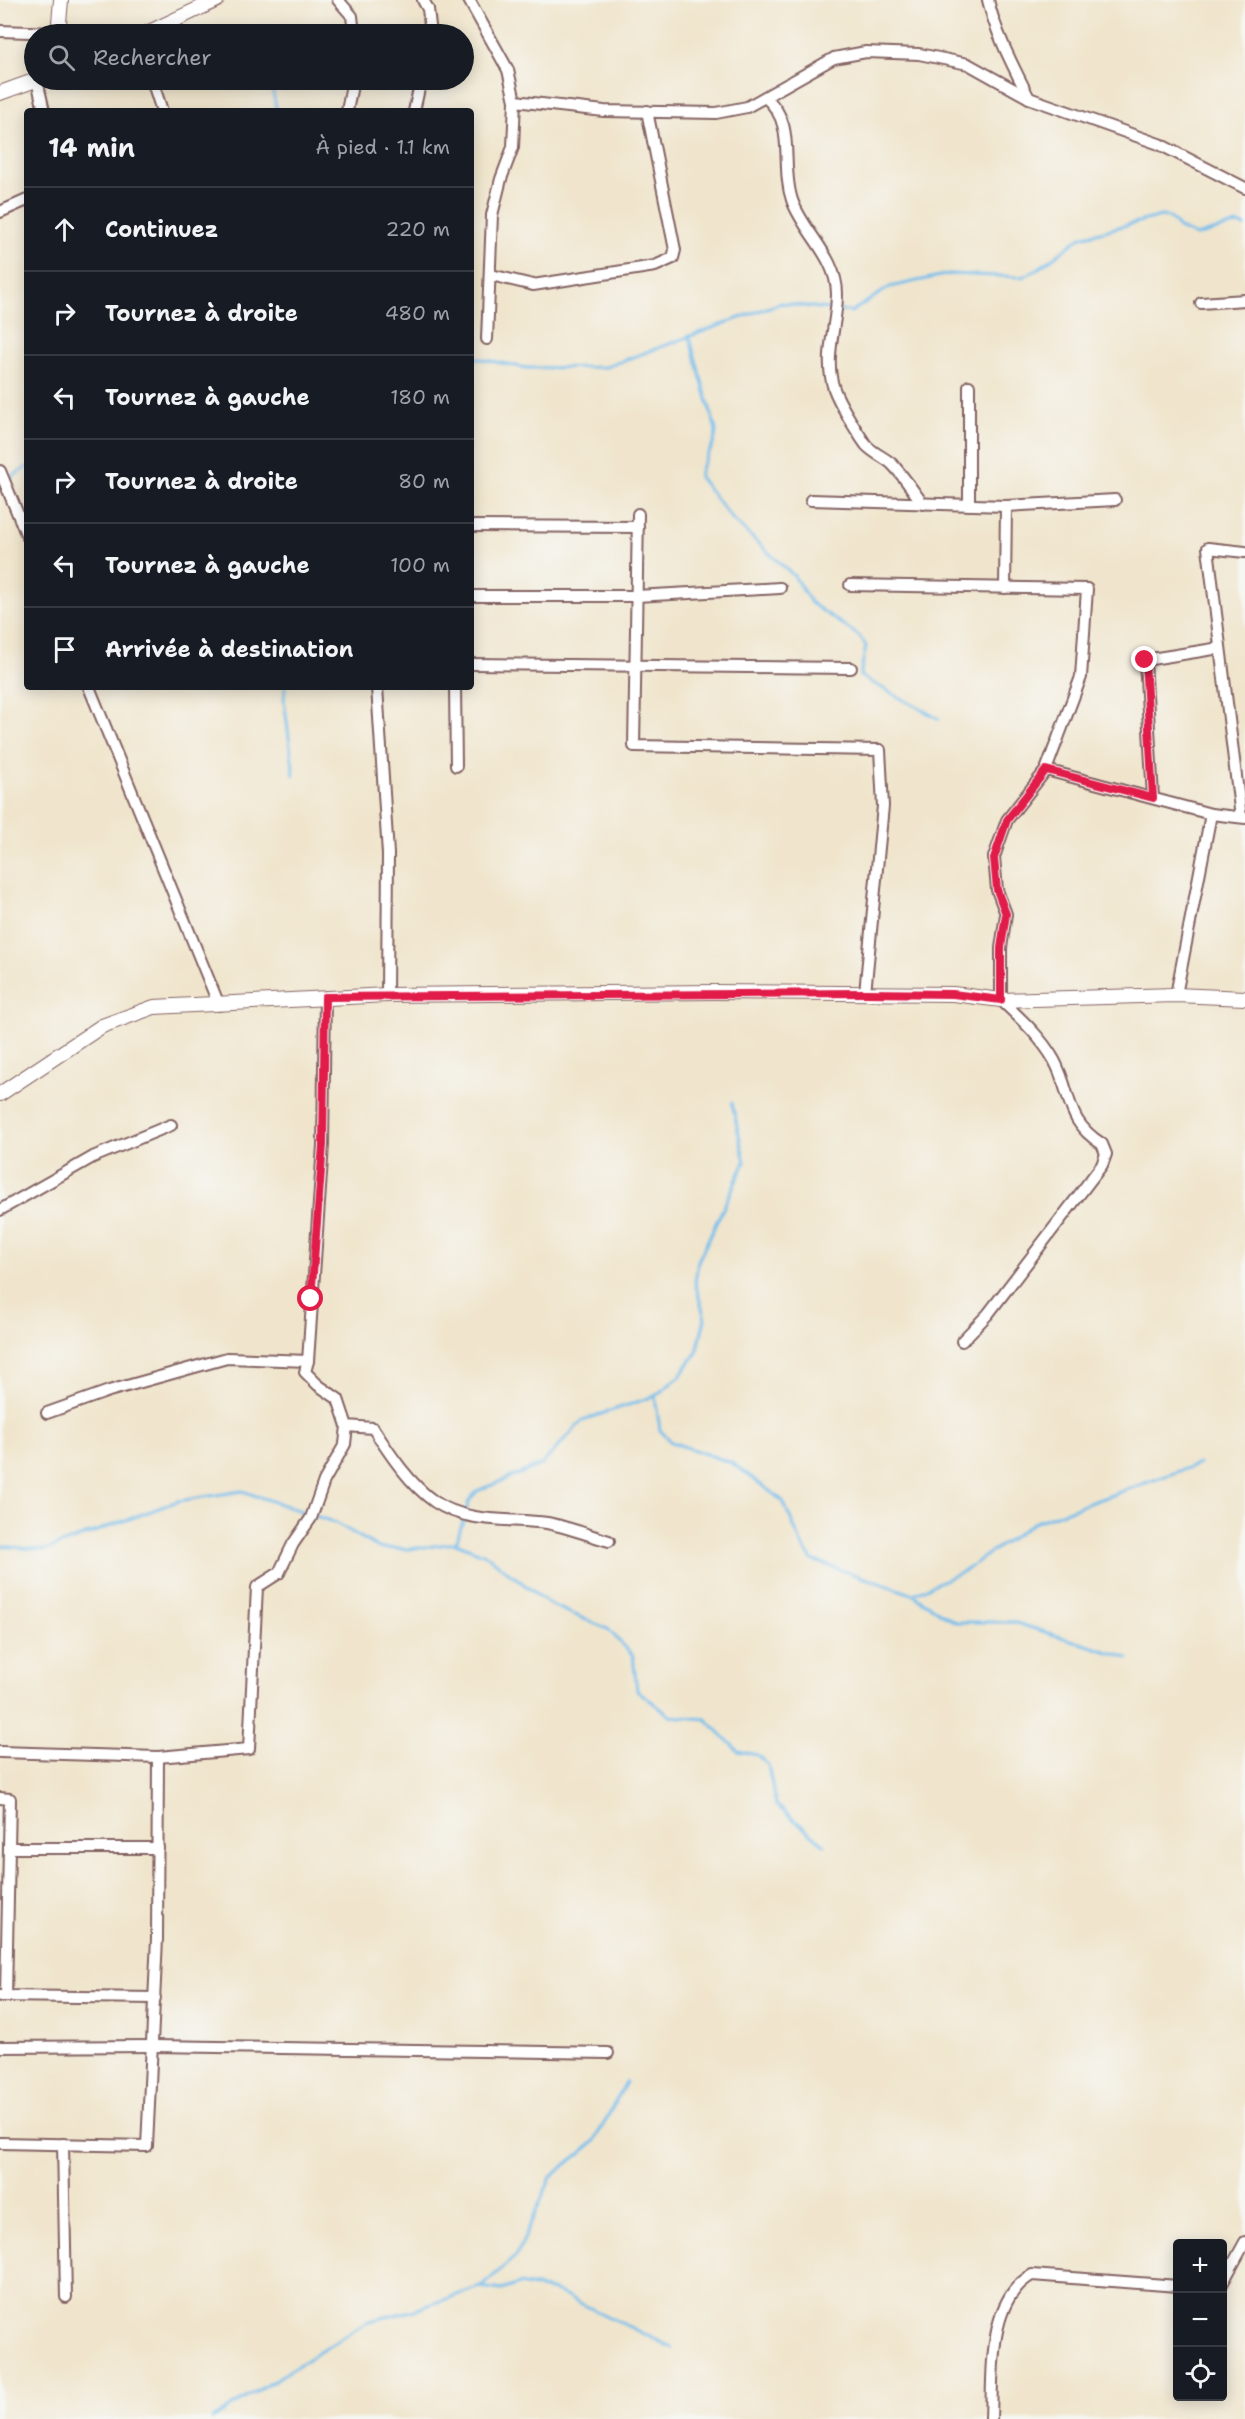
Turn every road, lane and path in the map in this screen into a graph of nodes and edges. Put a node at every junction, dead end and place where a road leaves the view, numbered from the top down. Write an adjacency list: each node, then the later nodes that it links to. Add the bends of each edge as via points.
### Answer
1 (61, 0): 7 (street)
2 (218, 0): 8 (street)
3 (338, 0): 9 (street, via 352,16)
4 (423, 0): 10 (street)
5 (988, 0): 20 (street)
6 (474, 1): 21 (street, via 508,70)
7 (59, 24)
8 (166, 24)
9 (353, 24)
10 (430, 24)
11 (0, 31): 12 (street)
12 (24, 32)
13 (24, 84): 18 (street)
14 (39, 90): 22 (street)
15 (155, 90): 23 (street)
16 (351, 90): 24 (street)
17 (419, 90): 25 (street)
18 (0, 93)
19 (766, 98): 20 (street, via 834,58 866,52 919,54 968,64); 26 (street, via 747,107 716,113); 38 (street, via 780,111 786,127 792,201 833,274 837,293 828,357 834,390 867,446 892,465)
20 (1029, 98): 27 (street, via 1158,144)
21 (515, 101): 26 (street, via 604,111); 30 (street, via 513,147 492,215)
22 (43, 108)
23 (161, 108)
24 (348, 108)
25 (415, 108)
26 (647, 111): 30 (street, via 675,250 673,258 655,266 533,285)
27 (1245, 188)
28 (24, 201): 29 (street)
29 (0, 212)
30 (491, 275): 33 (street)
31 (1245, 300): 32 (street)
32 (1201, 303)
33 (487, 339)
34 (969, 386): 39 (street)
35 (0, 471): 44 (street)
36 (811, 500): 38 (street)
37 (1115, 500): 40 (street)
38 (923, 504): 39 (street)
39 (969, 505): 40 (street)
40 (1006, 506): 48 (street)
41 (638, 513): 43 (street)
42 (474, 526): 43 (street)
43 (638, 527): 50 (street)
44 (24, 529)
45 (1245, 552): 51 (street, via 1208,548)
46 (850, 585): 48 (street)
47 (780, 588): 50 (street)
48 (1005, 588): 59 (street, via 1087,589 1081,677)
49 (474, 596): 50 (street)
50 (636, 596): 53 (street)
51 (1220, 648): 60 (street, via 1145,660); 62 (street)
52 (474, 664): 53 (street)
53 (635, 667): 54 (street); 63 (street, via 634,746 880,750 883,806)
54 (851, 668)
55 (89, 690): 69 (street)
56 (377, 690): 65 (street, via 388,854)
57 (455, 690): 58 (street)
58 (456, 766)
59 (1046, 770): 60 (street); 68 (street, via 1007,820 994,858 997,890 1006,914 1001,948)
60 (1153, 798): 61 (street)
61 (1211, 814): 62 (street); 64 (street)
62 (1243, 818)
63 (865, 993): 65 (street); 68 (street, via 953,994)
64 (1176, 994): 67 (street); 68 (street)
65 (387, 995): 66 (street)
66 (325, 997): 69 (street); 74 (street, via 323,1145)
67 (1245, 998)
68 (1001, 1000): 73 (street, via 1032,1030 1054,1061 1077,1121 1085,1133 1102,1144 1106,1154 1102,1165 988,1314)
69 (219, 1005): 70 (street, via 154,1007 102,1026)
70 (0, 1093)
71 (171, 1125): 72 (street, via 93,1158)
72 (0, 1210)
73 (962, 1341)
74 (308, 1361): 75 (street, via 227,1358); 76 (street, via 305,1372 338,1399)
75 (47, 1413)
76 (347, 1426): 77 (street, via 373,1428 420,1487 434,1501 453,1511 547,1523); 79 (street, via 345,1444 324,1481 311,1518 279,1573 256,1587 249,1749)
77 (609, 1541)
78 (0, 1752): 79 (street)
79 (158, 1756): 82 (street)
80 (0, 1798): 81 (street, via 10,1799)
81 (9, 1848): 82 (street); 83 (street)
82 (158, 1848): 84 (street)
83 (3, 1996): 84 (street)
84 (155, 1998): 85 (street)
85 (154, 2046): 86 (street); 87 (street); 89 (street, via 147,2146)
86 (0, 2047)
87 (608, 2054)
88 (0, 2143): 89 (street)
89 (63, 2144): 93 (street)
90 (1245, 2242): 91 (street)
91 (1227, 2275)
92 (1173, 2286): 94 (street, via 1032,2275 1020,2282 1006,2302 995,2340)
93 (66, 2297)
94 (991, 2419)

